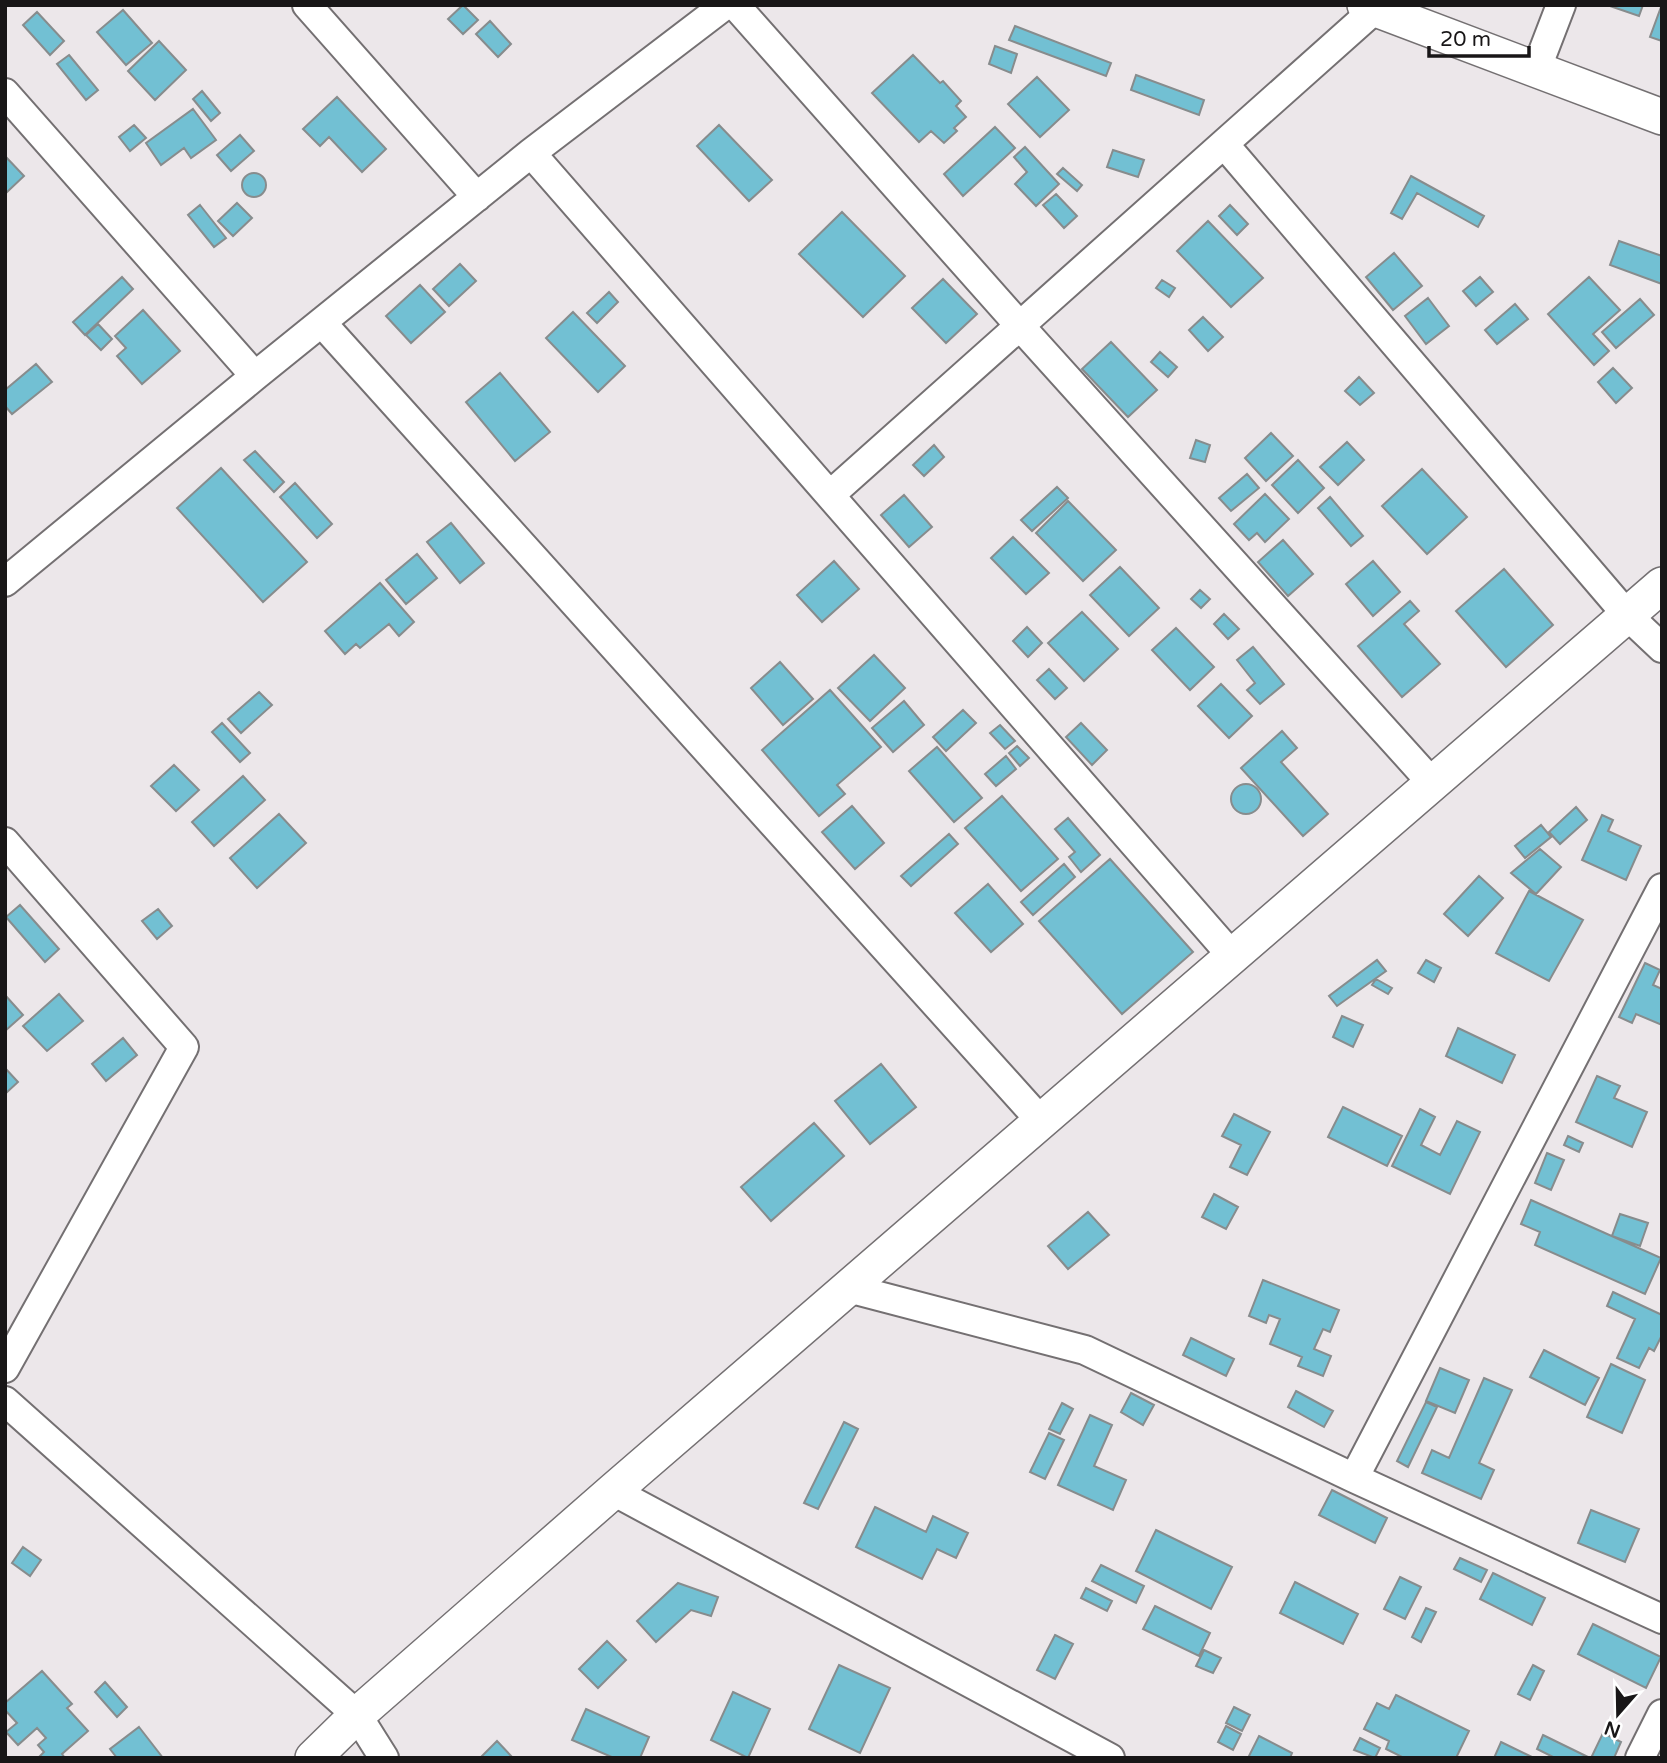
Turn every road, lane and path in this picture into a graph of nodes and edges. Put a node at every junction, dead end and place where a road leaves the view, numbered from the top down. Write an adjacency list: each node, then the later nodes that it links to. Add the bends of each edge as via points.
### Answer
1 (307, 5): 11 (street)
2 (725, 5): 10 (street)
3 (735, 5): 13 (street)
4 (1561, 5): 6 (street)
5 (1370, 7): 6 (street); 9 (street)
6 (1536, 70): 8 (street)
7 (5, 93): 14 (street)
8 (1662, 117)
9 (1224, 144): 13 (street); 18 (street)
10 (531, 153): 11 (street); 15 (street)
11 (477, 197): 12 (street)
12 (323, 323): 14 (street); 24 (street)
13 (1020, 326): 15 (street); 20 (street)
14 (255, 376): 16 (street)
15 (830, 495): 23 (street)
16 (5, 582)
17 (1662, 585): 18 (street)
18 (1627, 615): 19 (street); 20 (street)
19 (1662, 648)
20 (1433, 784): 23 (street)
21 (5, 842): 26 (street, via 184,1047)
22 (1662, 888): 28 (street)
23 (1233, 957): 24 (street)
24 (1041, 1121): 25 (street)
25 (848, 1288): 28 (street, via 1085,1350); 29 (street)
26 (5, 1368)
27 (5, 1401): 32 (street)
28 (1354, 1478): 30 (street)
29 (612, 1491): 32 (street); 35 (street)
30 (1662, 1619)
31 (1662, 1714): 36 (street)
32 (357, 1715): 33 (street); 34 (street)
33 (313, 1758)
34 (384, 1758)
35 (1110, 1758)
36 (1640, 1758)

